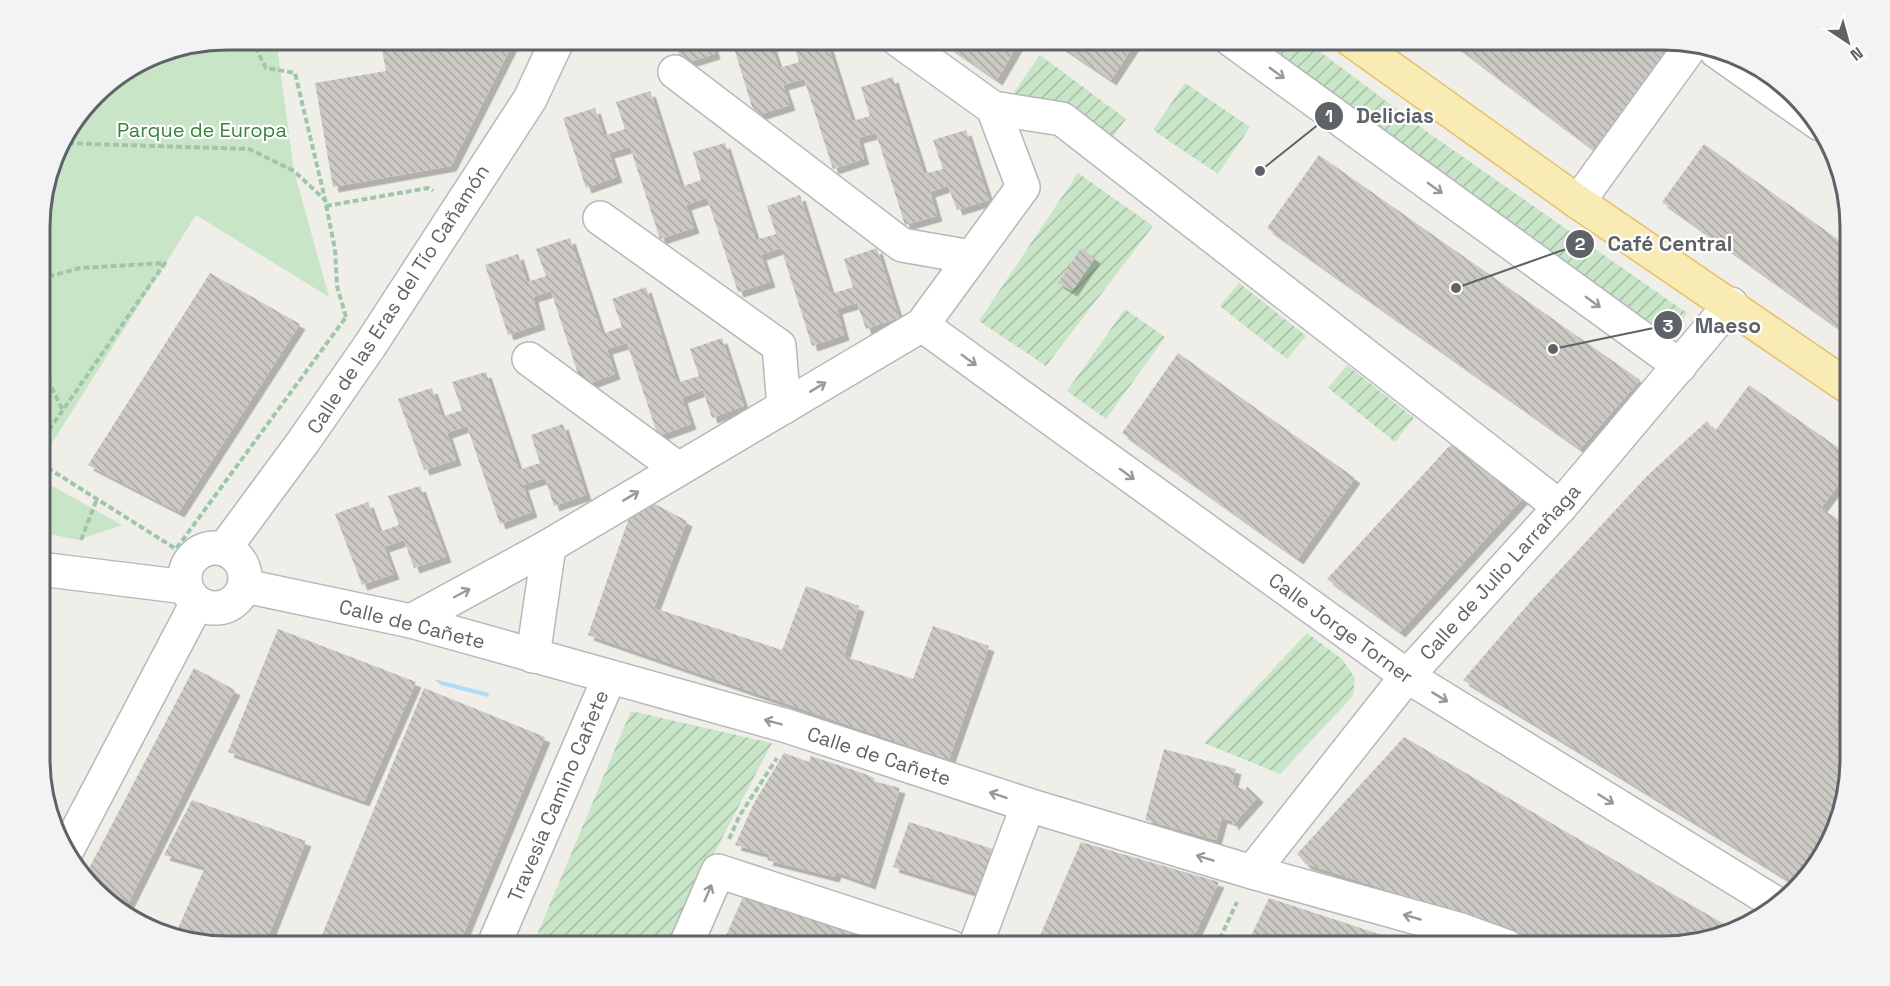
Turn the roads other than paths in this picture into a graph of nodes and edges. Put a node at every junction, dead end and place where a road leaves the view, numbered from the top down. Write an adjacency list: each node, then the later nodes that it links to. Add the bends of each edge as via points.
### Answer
1 (553, 50): 22 (street, Calle de las Eras del Tío Cañamón, via 530,99 371,344)
2 (912, 50): 9 (street)
3 (1245, 50): 16 (street, one-way to 16)
4 (1368, 50): 10 (main road)
5 (1687, 52): 10 (street)
6 (1738, 66): 8 (street)
7 (675, 72): 12 (street, via 902,245)
8 (1791, 104)
9 (993, 108): 12 (street, via 1023,187); 20 (street, via 1062,119)
10 (1578, 202): 13 (main road)
11 (600, 218): 18 (street, via 779,346)
12 (971, 257): 14 (street)
13 (1731, 304): 16 (street, Calle de Julio Larrañaga); 17 (main road)
14 (922, 325): 18 (street, one-way to 14); 28 (street, Calle Jorge Torner, one-way to 28)
15 (529, 359): 19 (street)
16 (1680, 366): 20 (street, Calle de Julio Larrañaga)
17 (1840, 381)
18 (784, 407): 19 (street)
19 (677, 468): 21 (street, one-way to 19)
20 (1560, 507): 28 (street, Calle de Julio Larrañaga)
21 (549, 546): 26 (street, one-way to 21); 27 (street)
22 (224, 549): 24 (street, via 244,568); 25 (street, via 208,549 194,557 186,571)
23 (54, 571): 25 (street)
24 (244, 586): 25 (street, via 231,605 220,609 208,608); 26 (street, Calle de Cañete)
25 (191, 595): 31 (street)
26 (411, 621): 27 (street, Calle de Cañete)
27 (533, 656): 29 (street, Calle de Cañete)
28 (1407, 676): 32 (street, Calle de Julio Larrañaga); 33 (street, Calle Jorge Torner, one-way to 33)
29 (609, 678): 30 (street, Calle de Cañete, one-way to 29, via 787,726); 34 (street, Travesía Camino Cañete)
30 (1028, 805): 32 (street, Calle de Cañete, one-way to 30); 37 (street)
31 (71, 843)
32 (1252, 872): 38 (street, Calle de Cañete, one-way to 32)
33 (1770, 900)
34 (498, 936)
35 (691, 936): 36 (street, one-way to 36, via 718,871)
36 (917, 936)
37 (979, 936)
38 (1478, 936)

